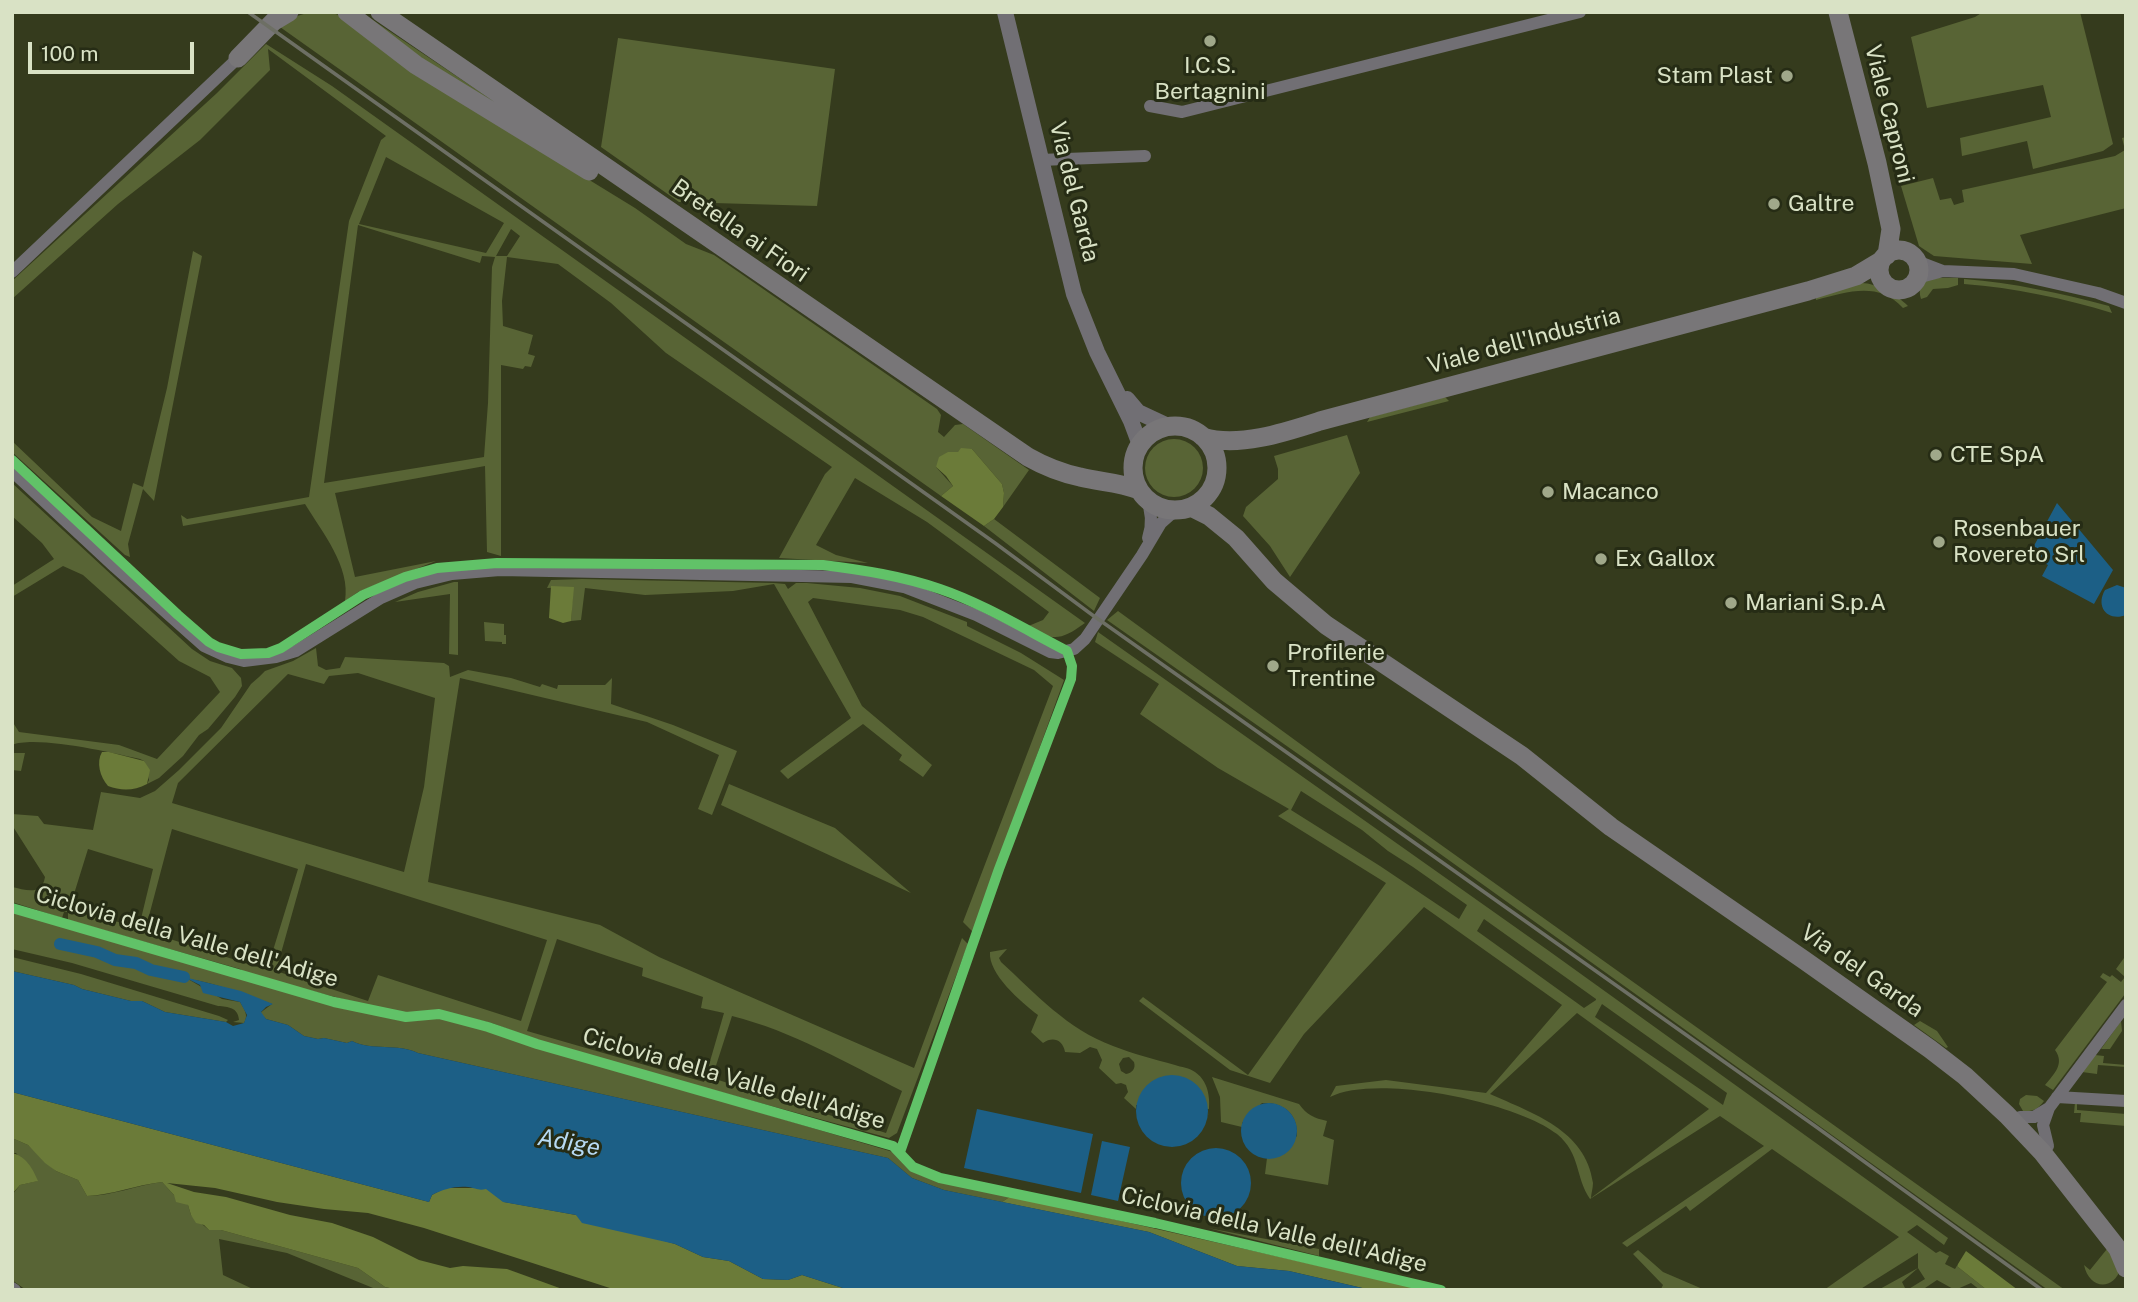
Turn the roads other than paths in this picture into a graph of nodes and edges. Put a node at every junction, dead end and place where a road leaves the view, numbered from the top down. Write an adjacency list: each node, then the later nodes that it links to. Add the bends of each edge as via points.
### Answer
1 (268, 12): 8 (main road)
2 (289, 12): 8 (main road)
3 (347, 12): 13 (main road, via 416,65 628,196)
4 (380, 12): 13 (main road, Bretella ai Fiori)
5 (1004, 12): 11 (street, Via del Garda)
6 (1580, 12): 9 (street, via 1182,111)
7 (1838, 12): 12 (main road, Viale Caproni)
8 (238, 58): 16 (street)
9 (1150, 106)
10 (1145, 156): 11 (street)
11 (1040, 160): 20 (street, Via del Garda, via 1074,294)
12 (1891, 229): 14 (main road, Viale Caproni); 15 (main road, Viale Caproni)
13 (721, 247): 26 (main road, Bretella ai Fiori, via 1028,457)
14 (1884, 258): 15 (main road, via 1895,250); 17 (main road, Viale dell'Industria); 18 (main road, Viale Caproni, via 1879,270)
15 (1914, 264): 18 (main road, via 1912,285 1901,290); 19 (street, via 1943,271 2014,274)
16 (12, 272)
17 (1856, 276): 18 (main road, Viale dell'Industria); 22 (main road, Viale dell'Industria, via 1293,430 1231,442)
18 (1883, 282)
19 (2126, 303)
20 (1111, 378): 21 (street, Via del Garda, via 1139,412); 24 (street, Via del Garda, via 1131,421)
21 (1168, 426): 22 (main road, Via del Garda); 24 (main road, via 1147,436)
22 (1203, 436): 27 (main road, Via del Garda, via 1215,453)
23 (1262, 442): 27 (main road, via 1232,454)
24 (1137, 452): 26 (main road, via 1111,471); 28 (main road, Via del Garda, via 1135,480)
25 (12, 471): 31 (street, via 204,646 244,661 296,650 381,598 415,583 500,570 852,577 904,587 1058,653 1074,649 1085,639)
26 (1080, 477): 28 (main road, Bretella ai Fiori, via 1124,484)
27 (1214, 481): 29 (main road, via 1203,499); 30 (main road, Via del Garda, via 1221,510)
28 (1142, 494): 29 (main road, Via del Garda, via 1161,508); 31 (street, via 1152,523)
29 (1186, 508): 30 (main road, Via del Garda, via 1209,516); 31 (street, via 1161,523)
30 (1236, 538): 32 (main road, Via del Garda, via 1274,581 1326,625)
31 (1142, 555)
32 (1527, 760): 36 (main road, Via del Garda, via 1929,1039); 39 (main road, Via del Garda, via 1611,827 1965,1076 2059,1172 2118,1249)
33 (2126, 1005): 35 (street)
34 (2126, 1101): 35 (street)
35 (2053, 1103): 36 (street, via 2034,1117); 37 (street, via 2043,1125)
36 (2020, 1117): 37 (main road, Via del Garda)
37 (2048, 1146): 38 (main road, Via del Garda)
38 (2126, 1241)
39 (2126, 1268)

